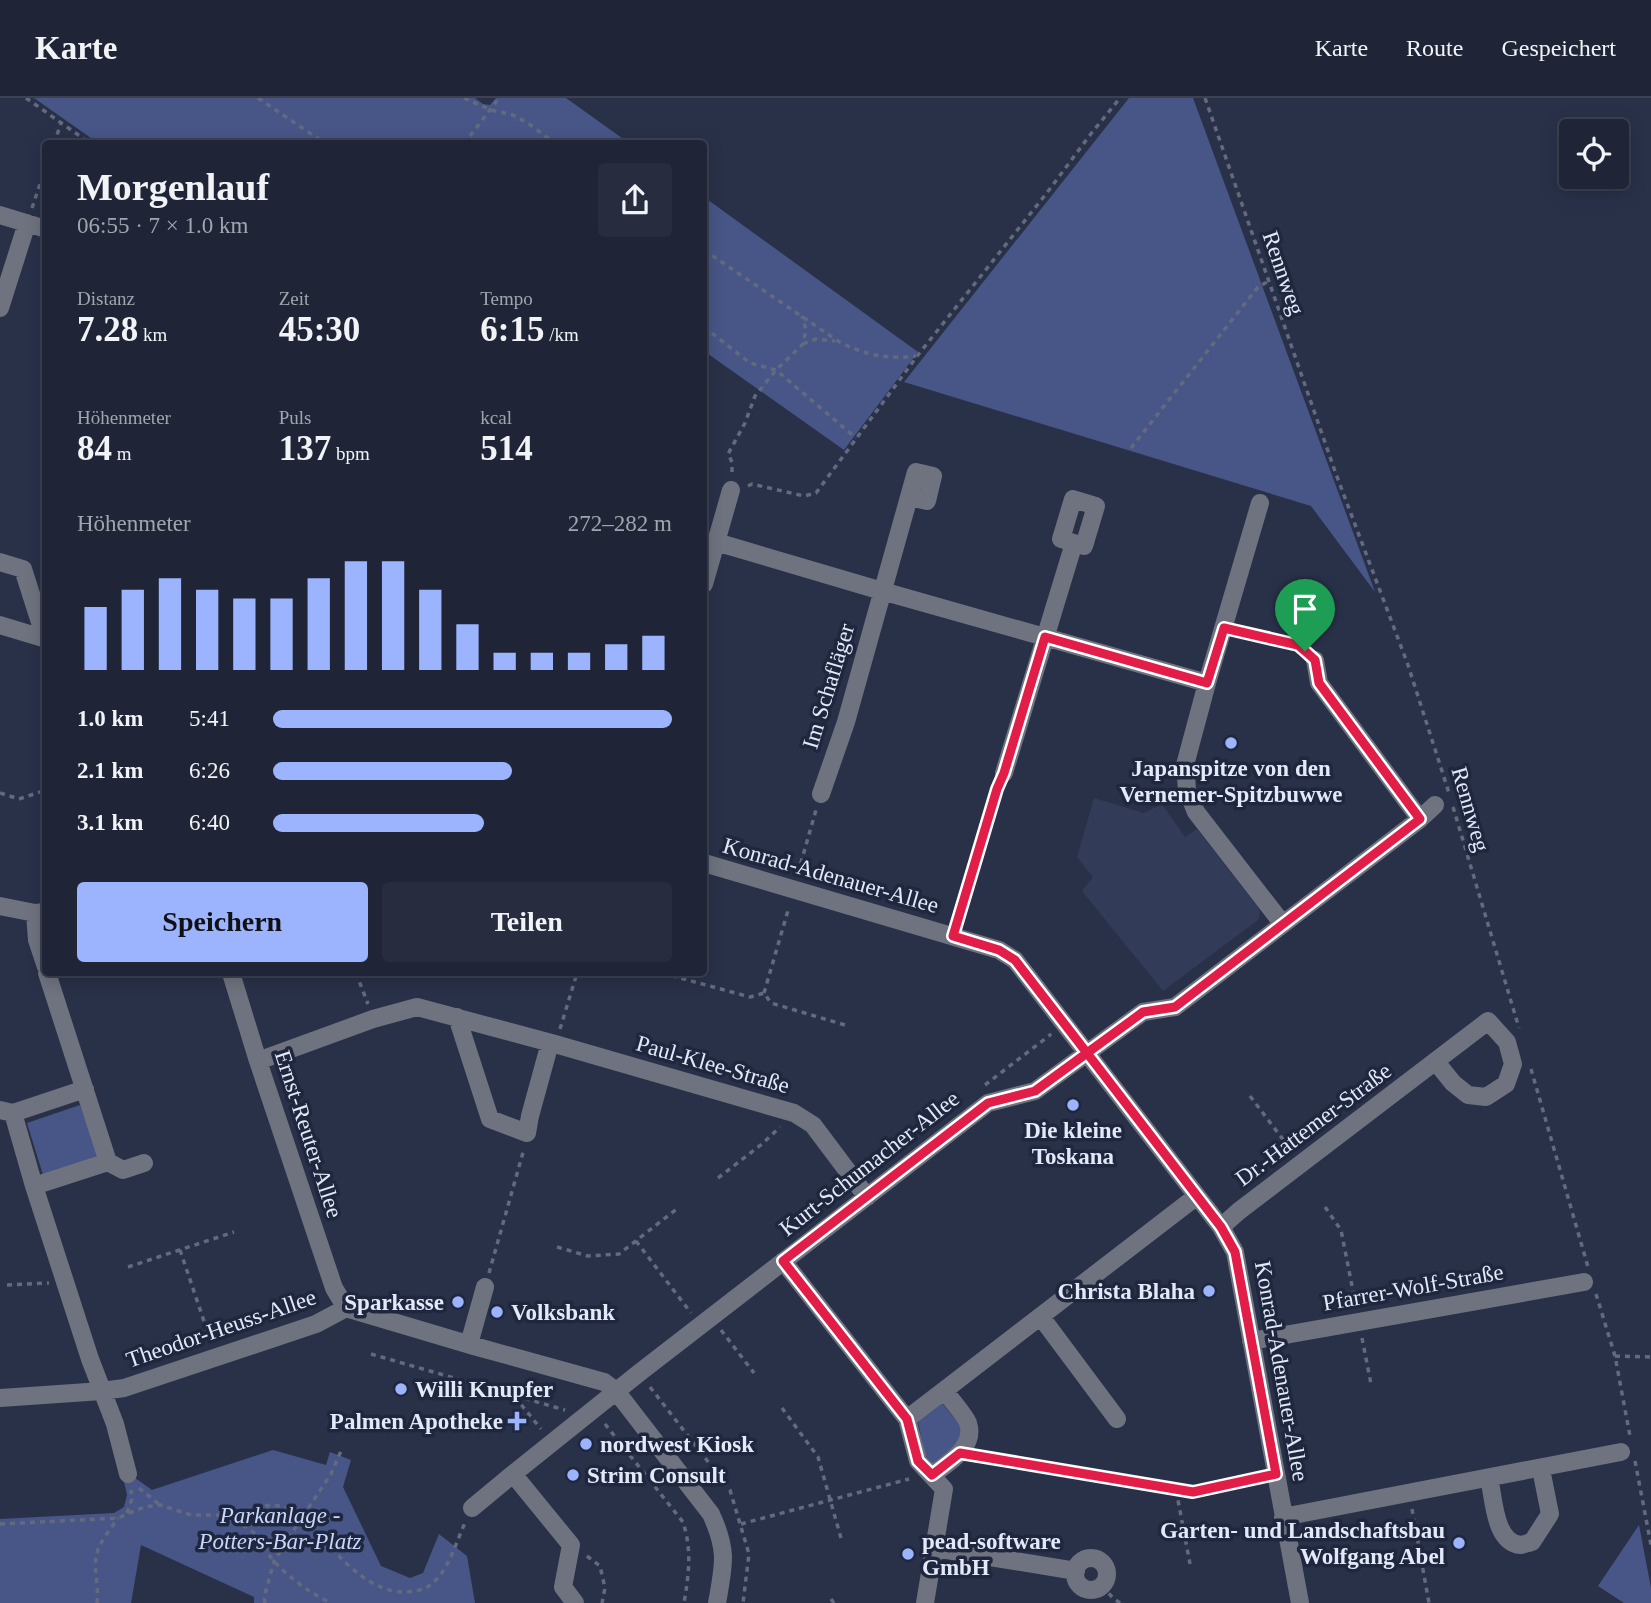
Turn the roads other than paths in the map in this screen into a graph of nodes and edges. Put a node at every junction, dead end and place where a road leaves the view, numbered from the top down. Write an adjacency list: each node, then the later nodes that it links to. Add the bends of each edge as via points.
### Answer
1 (0, 215): 2 (street)
2 (27, 223): 3 (street); 4 (street)
3 (42, 228)
4 (0, 308)
5 (731, 490): 8 (street)
6 (909, 496): 12 (street, Im Schafläger)
7 (1260, 503): 18 (street)
8 (716, 542): 11 (street); 12 (street)
9 (1074, 543): 15 (street)
10 (0, 562): 14 (street, via 23,569)
11 (707, 574)
12 (882, 591): 15 (street); 20 (street, Im Schafläger)
13 (0, 625): 16 (street)
14 (42, 629)
15 (1045, 637): 18 (street); 19 (street)
16 (42, 638)
17 (1315, 660): 22 (street, via 1319,683)
18 (1207, 683): 26 (street, via 1185,765 1187,790 1196,812)
19 (1004, 773)
20 (821, 794)
21 (1435, 805): 22 (street, Kurt-Schumacher-Allee)
22 (1420, 819): 26 (street, Kurt-Schumacher-Allee)
23 (707, 864): 32 (street, Konrad-Adenauer-Allee, via 999,950 1015,960)
24 (0, 906): 25 (street)
25 (40, 912): 27 (street, via 37,940)
26 (1282, 923): 32 (street, Kurt-Schumacher-Allee, via 1175,1007 1143,1012)
27 (42, 955)
28 (48, 976): 35 (street)
29 (232, 976): 33 (street, Ernst-Reuter-Allee)
30 (457, 1017): 31 (street, Paul-Klee-Straße); 31 (street, via 490,1119 527,1133); 33 (street, Paul-Klee-Straße, via 417,1007)
31 (553, 1044): 40 (street, Paul-Klee-Straße, via 794,1113 813,1125)
32 (1087, 1053): 40 (street, Kurt-Schumacher-Allee, via 1035,1091 988,1103); 41 (street, Konrad-Adenauer-Allee)
33 (258, 1061): 46 (street, Ernst-Reuter-Allee, via 334,1287)
34 (1436, 1062): 34 (street, Dr.-Hattemer-Straße, via 1489,1021 1507,1042 1513,1064 1506,1084 1486,1097 1468,1095); 42 (street, Dr.-Hattemer-Straße)
35 (85, 1089): 36 (street); 37 (street)
36 (6, 1112): 39 (street)
37 (108, 1162): 38 (street, via 123,1170); 39 (street)
38 (144, 1164)
39 (34, 1186): 50 (street)
40 (867, 1196): 43 (street, Kurt-Schumacher-Allee)
41 (1196, 1196): 42 (street, Konrad-Adenauer-Allee); 47 (street)
42 (1221, 1227): 48 (street, Konrad-Adenauer-Allee, via 1235,1252)
43 (783, 1261): 51 (street, Kurt-Schumacher-Allee); 54 (street)
44 (1589, 1281): 48 (street, Pfarrer-Wolf-Straße)
45 (485, 1287): 49 (street)
46 (346, 1308): 49 (street, Theodor-Heuss-Allee); 50 (street, Theodor-Heuss-Allee, via 316,1324 124,1388)
47 (1041, 1317): 52 (street); 55 (street)
48 (1251, 1341): 63 (street, Konrad-Adenauer-Allee)
49 (469, 1344): 51 (street, Theodor-Heuss-Allee, via 604,1382)
50 (102, 1391): 53 (street, Theodor-Heuss-Allee); 60 (street)
51 (616, 1391): 58 (street, Kurt-Schumacher-Allee); 67 (street, Theodor-Heuss-Allee, via 711,1514 724,1548)
52 (945, 1391): 54 (street); 59 (street, via 968,1423 968,1440 960,1453)
53 (0, 1398)
54 (907, 1419): 59 (street, via 918,1461)
55 (1117, 1419)
56 (1629, 1451): 57 (street)
57 (1541, 1469): 61 (street); 61 (street, via 1550,1514 1532,1542 1521,1545 1506,1539 1499,1528)
58 (513, 1474): 62 (street, Kurt-Schumacher-Allee); 66 (street, via 571,1545 563,1587)
59 (932, 1475): 64 (street, via 944,1489)
60 (129, 1477)
61 (1489, 1478): 63 (street)
62 (472, 1508)
63 (1283, 1517): 69 (street, Konrad-Adenauer-Allee)
64 (935, 1548): 65 (street, via 1076,1571 1086,1559 1097,1559 1105,1565 1107,1576); 68 (street)
65 (1102, 1586)
66 (575, 1603)
67 (717, 1603)
68 (925, 1603)
69 (1300, 1603)

